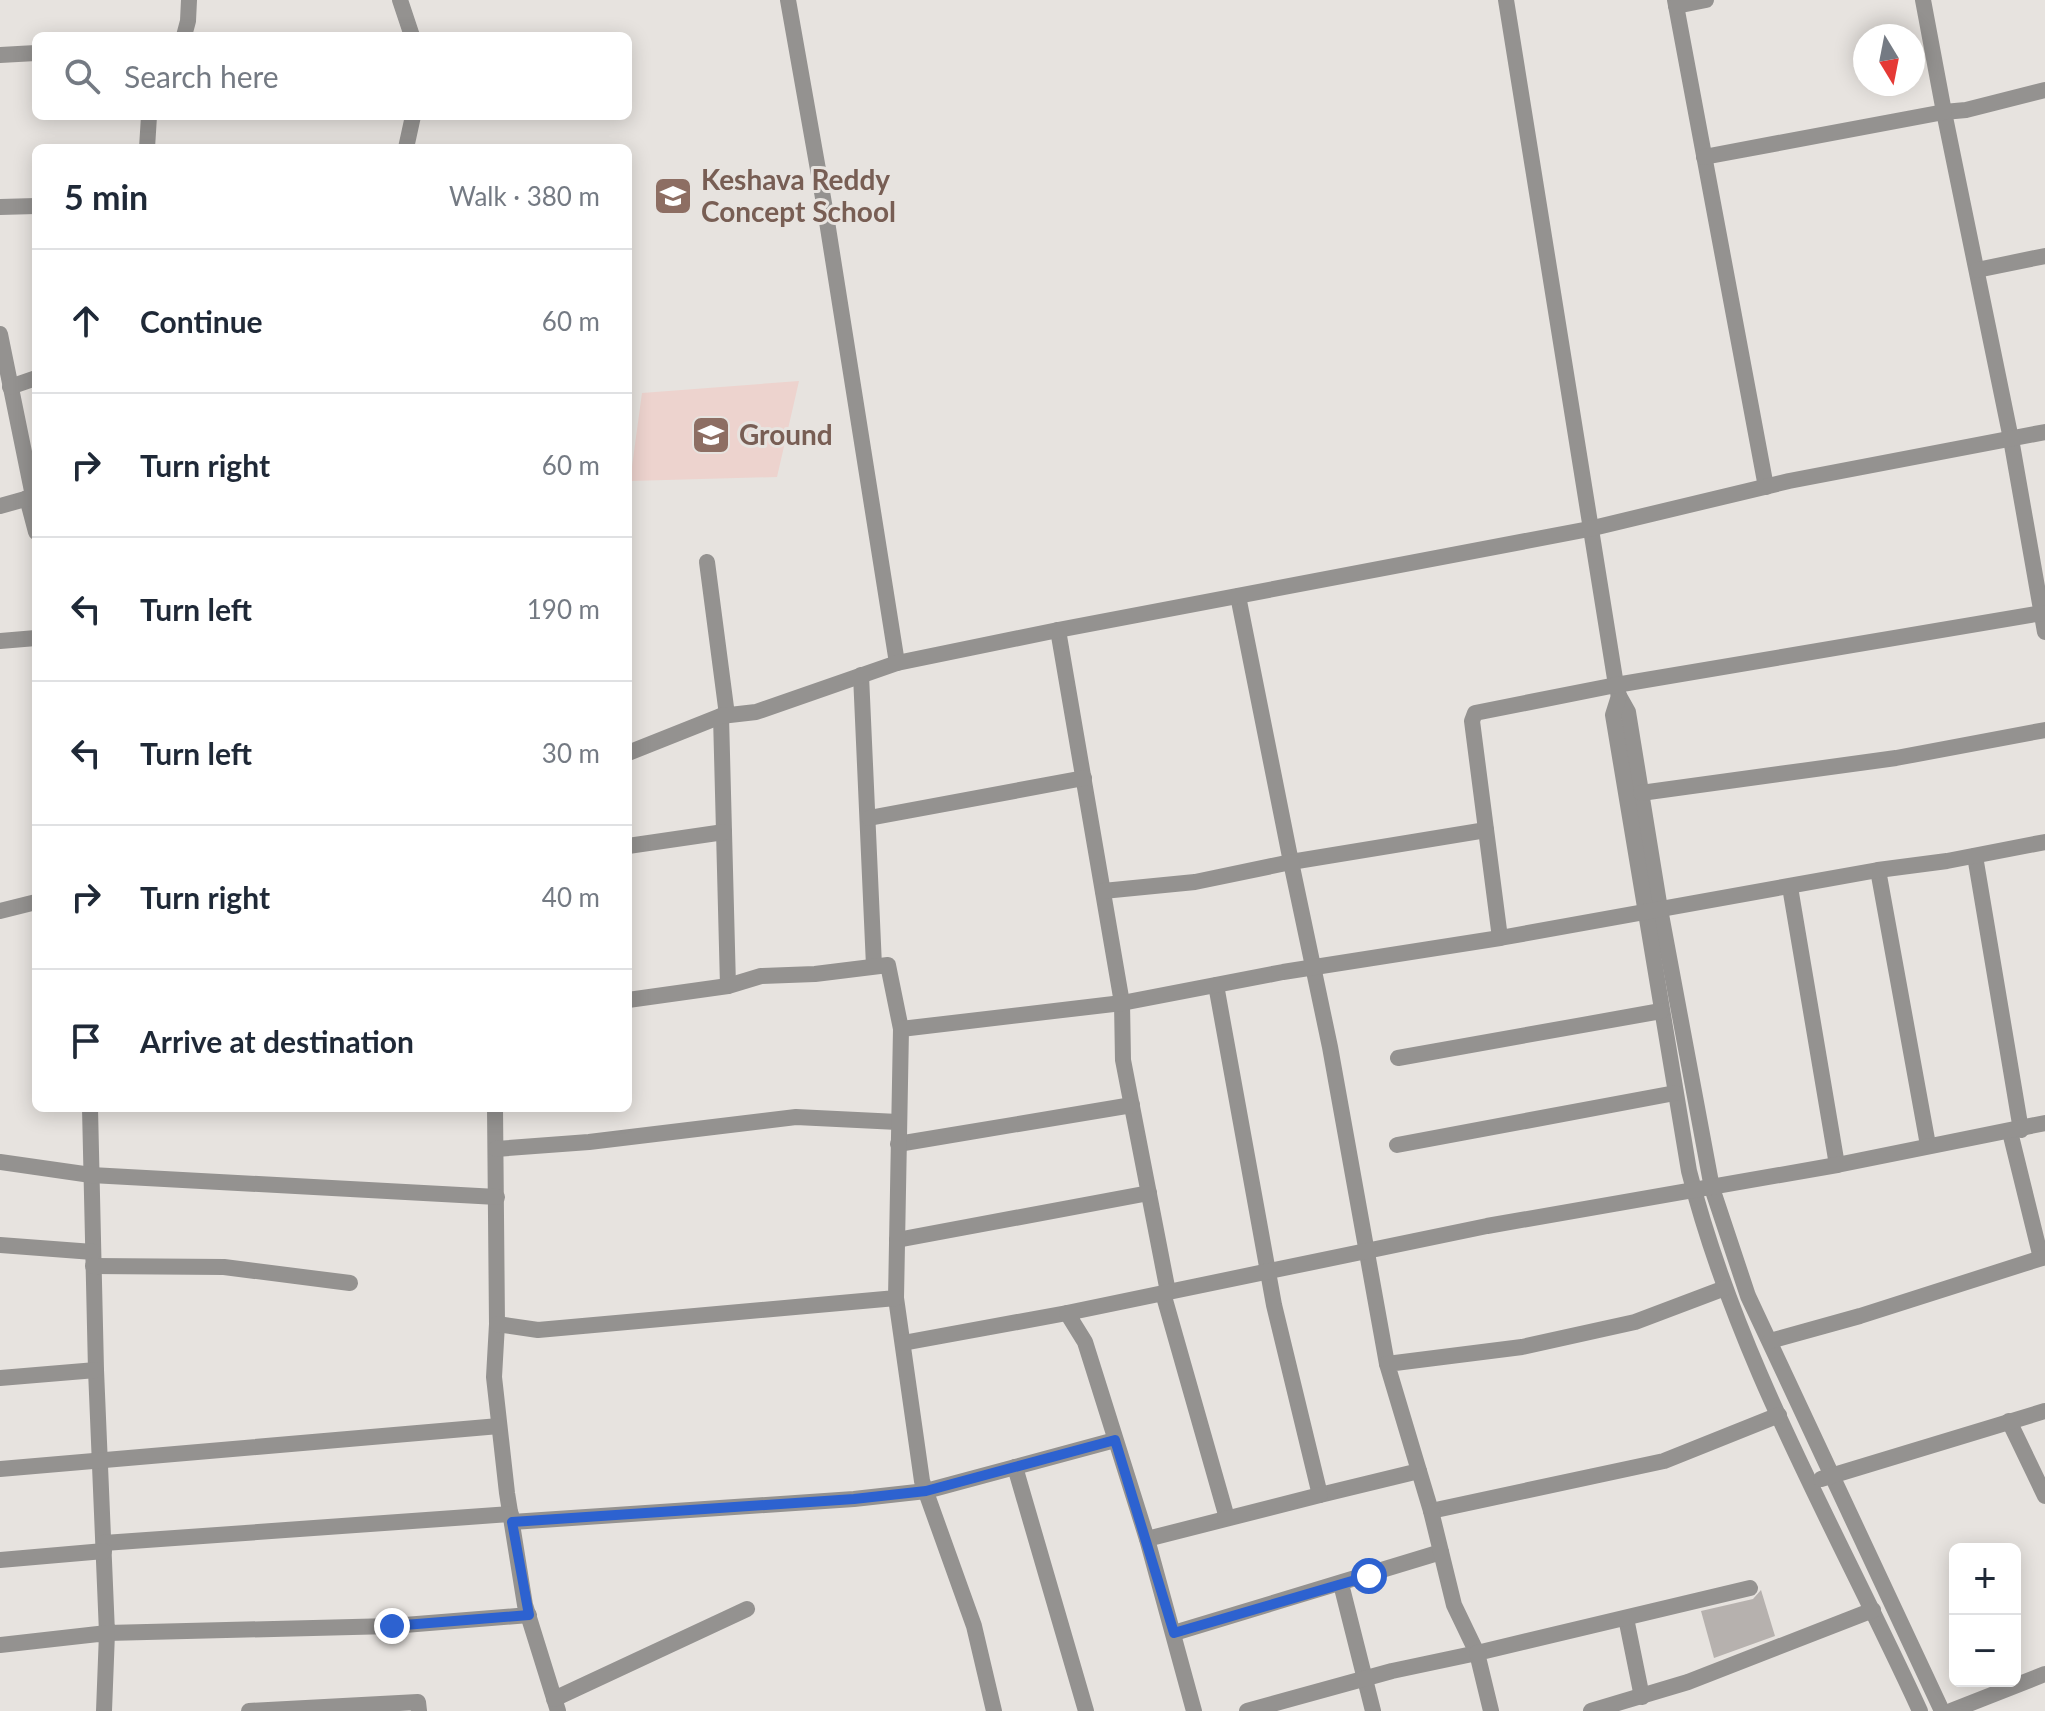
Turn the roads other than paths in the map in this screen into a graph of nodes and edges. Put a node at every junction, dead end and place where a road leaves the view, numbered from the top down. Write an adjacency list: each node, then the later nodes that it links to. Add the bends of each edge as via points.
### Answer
1 (189, 0): 8 (street)
2 (400, 0): 9 (street)
3 (788, 0): 39 (street)
4 (1506, 0): 31 (street)
5 (1706, 0): 7 (street)
6 (1923, 0): 13 (street)
7 (1676, 3): 18 (street)
8 (185, 32)
9 (411, 32)
10 (32, 53): 11 (street)
11 (0, 55)
12 (2045, 90): 13 (street)
13 (1944, 112): 18 (street); 22 (street)
14 (149, 120): 16 (street)
15 (412, 120): 17 (street)
16 (147, 144)
17 (407, 144)
18 (1704, 157): 28 (street)
19 (32, 206): 20 (street)
20 (0, 207)
21 (2045, 256): 22 (street)
22 (1977, 270): 27 (street)
23 (0, 334): 25 (street)
24 (32, 379): 25 (street)
25 (10, 387): 29 (street)
26 (2045, 432): 27 (street)
27 (2011, 439): 28 (street); 34 (street)
28 (1766, 487): 31 (street)
29 (32, 497): 30 (street)
30 (0, 506)
31 (1589, 529): 33 (street); 41 (street)
32 (707, 562): 42 (street)
33 (1238, 596): 35 (street); 53 (street)
34 (2042, 613): 36 (street); 41 (street)
35 (1058, 630): 39 (street); 45 (street)
36 (2045, 632)
37 (32, 638): 38 (street)
38 (0, 641)
39 (897, 663): 40 (street)
40 (861, 675): 42 (street, via 756,712); 47 (street)
41 (1617, 690): 46 (street, via 1628,712); 48 (street, via 1475,713); 59 (street, via 1613,715)
42 (724, 715): 44 (street); 49 (street)
43 (2045, 730): 46 (street, via 1896,758)
44 (632, 751)
45 (1084, 778): 47 (street); 56 (street)
46 (1641, 793): 59 (street)
47 (869, 818): 61 (street)
48 (1486, 830): 53 (street); 60 (street)
49 (724, 832): 51 (street); 64 (street)
50 (2045, 842): 52 (street)
51 (632, 845)
52 (1975, 856): 54 (street); 76 (street)
53 (1291, 862): 56 (street, via 1195,882); 62 (street)
54 (1878, 870): 55 (street); 79 (street)
55 (1790, 887): 59 (street); 82 (street)
56 (1103, 891): 66 (street)
57 (32, 903): 58 (street)
58 (0, 911)
59 (1652, 911): 60 (street); 67 (street); 84 (street)
60 (1500, 938): 62 (street)
61 (874, 966): 64 (street, via 761,976); 68 (street, via 888,965)
62 (1313, 967): 63 (street); 90 (street)
63 (1216, 985): 66 (street); 93 (street)
64 (728, 986): 65 (street)
65 (632, 999)
66 (1122, 1003): 68 (street); 71 (street, via 1123,1060)
67 (1661, 1011): 69 (street); 70 (street)
68 (901, 1029): 74 (street)
69 (1398, 1058)
70 (1675, 1093): 78 (street); 85 (street)
71 (1132, 1105): 77 (street); 86 (street)
72 (90, 1112): 83 (street)
73 (495, 1112): 80 (street)
74 (898, 1122): 77 (street); 80 (street, via 796,1117)
75 (2045, 1123): 76 (street)
76 (2016, 1131): 79 (street); 91 (street)
77 (898, 1144): 88 (street)
78 (1397, 1145)
79 (1928, 1145): 82 (street)
80 (496, 1149): 87 (street)
81 (0, 1162): 83 (street)
82 (1837, 1165): 84 (street)
83 (91, 1175): 87 (street); 92 (street)
84 (1712, 1188): 85 (street); 100 (street, via 1748,1296)
85 (1693, 1189): 90 (street); 95 (street)
86 (1149, 1193): 88 (street); 96 (street)
87 (497, 1197): 99 (street)
88 (897, 1240): 97 (street)
89 (0, 1245): 92 (street)
90 (1367, 1252): 93 (street); 102 (street)
91 (2043, 1257): 100 (street)
92 (93, 1259): 94 (street, via 224,1267); 103 (street)
93 (1268, 1271): 96 (street); 117 (street)
94 (350, 1283)
95 (1725, 1288): 102 (street, via 1621,1325 1522,1347); 106 (street)
96 (1165, 1292): 98 (street); 121 (street)
97 (896, 1298): 99 (street, via 538,1330); 101 (street)
98 (1067, 1313): 101 (street); 109 (street, via 1085,1342)
99 (497, 1324): 108 (street, via 494,1377)
100 (1770, 1341): 114 (street)
101 (903, 1343): 116 (street)
102 (1387, 1364): 113 (street)
103 (96, 1370): 104 (street); 110 (street)
104 (0, 1378)
105 (2045, 1411): 107 (street)
106 (1779, 1415): 115 (street); 119 (street, via 1664,1461)
107 (2009, 1421): 114 (street); 118 (street)
108 (499, 1426): 110 (street); 120 (street)
109 (1115, 1440): 111 (street); 122 (street)
110 (100, 1462): 112 (street); 123 (street)
111 (1015, 1467): 116 (street); 144 (street)
112 (0, 1469)
113 (1419, 1471): 117 (street); 119 (street)
114 (1831, 1477): 115 (street); 151 (street)
115 (1811, 1482): 129 (street)
116 (926, 1491): 120 (street); 143 (street, via 974,1626)
117 (1320, 1495): 121 (street)
118 (2045, 1496)
119 (1431, 1511): 124 (street)
120 (512, 1518): 123 (street); 130 (street)
121 (1227, 1518): 122 (street)
122 (1147, 1539): 133 (street)
123 (104, 1547): 125 (street); 132 (street)
124 (1441, 1552): 126 (street); 135 (street, via 1454,1605)
125 (0, 1560)
126 (1341, 1584): 133 (street); 137 (street)
127 (1750, 1588): 131 (street)
128 (747, 1609): 139 (street)
129 (1873, 1610): 138 (street); 150 (street)
130 (529, 1615): 132 (street, via 392,1626); 139 (street)
131 (1626, 1618): 135 (street); 138 (street)
132 (107, 1633): 134 (street); 140 (street)
133 (1174, 1633): 145 (street)
134 (0, 1645)
135 (1477, 1653): 137 (street); 148 (street)
136 (2045, 1674): 152 (street)
137 (1365, 1679): 146 (street); 147 (street)
138 (1642, 1697): 149 (street)
139 (556, 1705)
140 (104, 1711)
141 (249, 1711): 142 (street, via 418,1702)
142 (419, 1711)
143 (994, 1711)
144 (1086, 1711)
145 (1194, 1711)
146 (1247, 1711)
147 (1373, 1711)
148 (1491, 1711)
149 (1591, 1711)
150 (1920, 1711)
151 (1942, 1711)
152 (1951, 1711)

